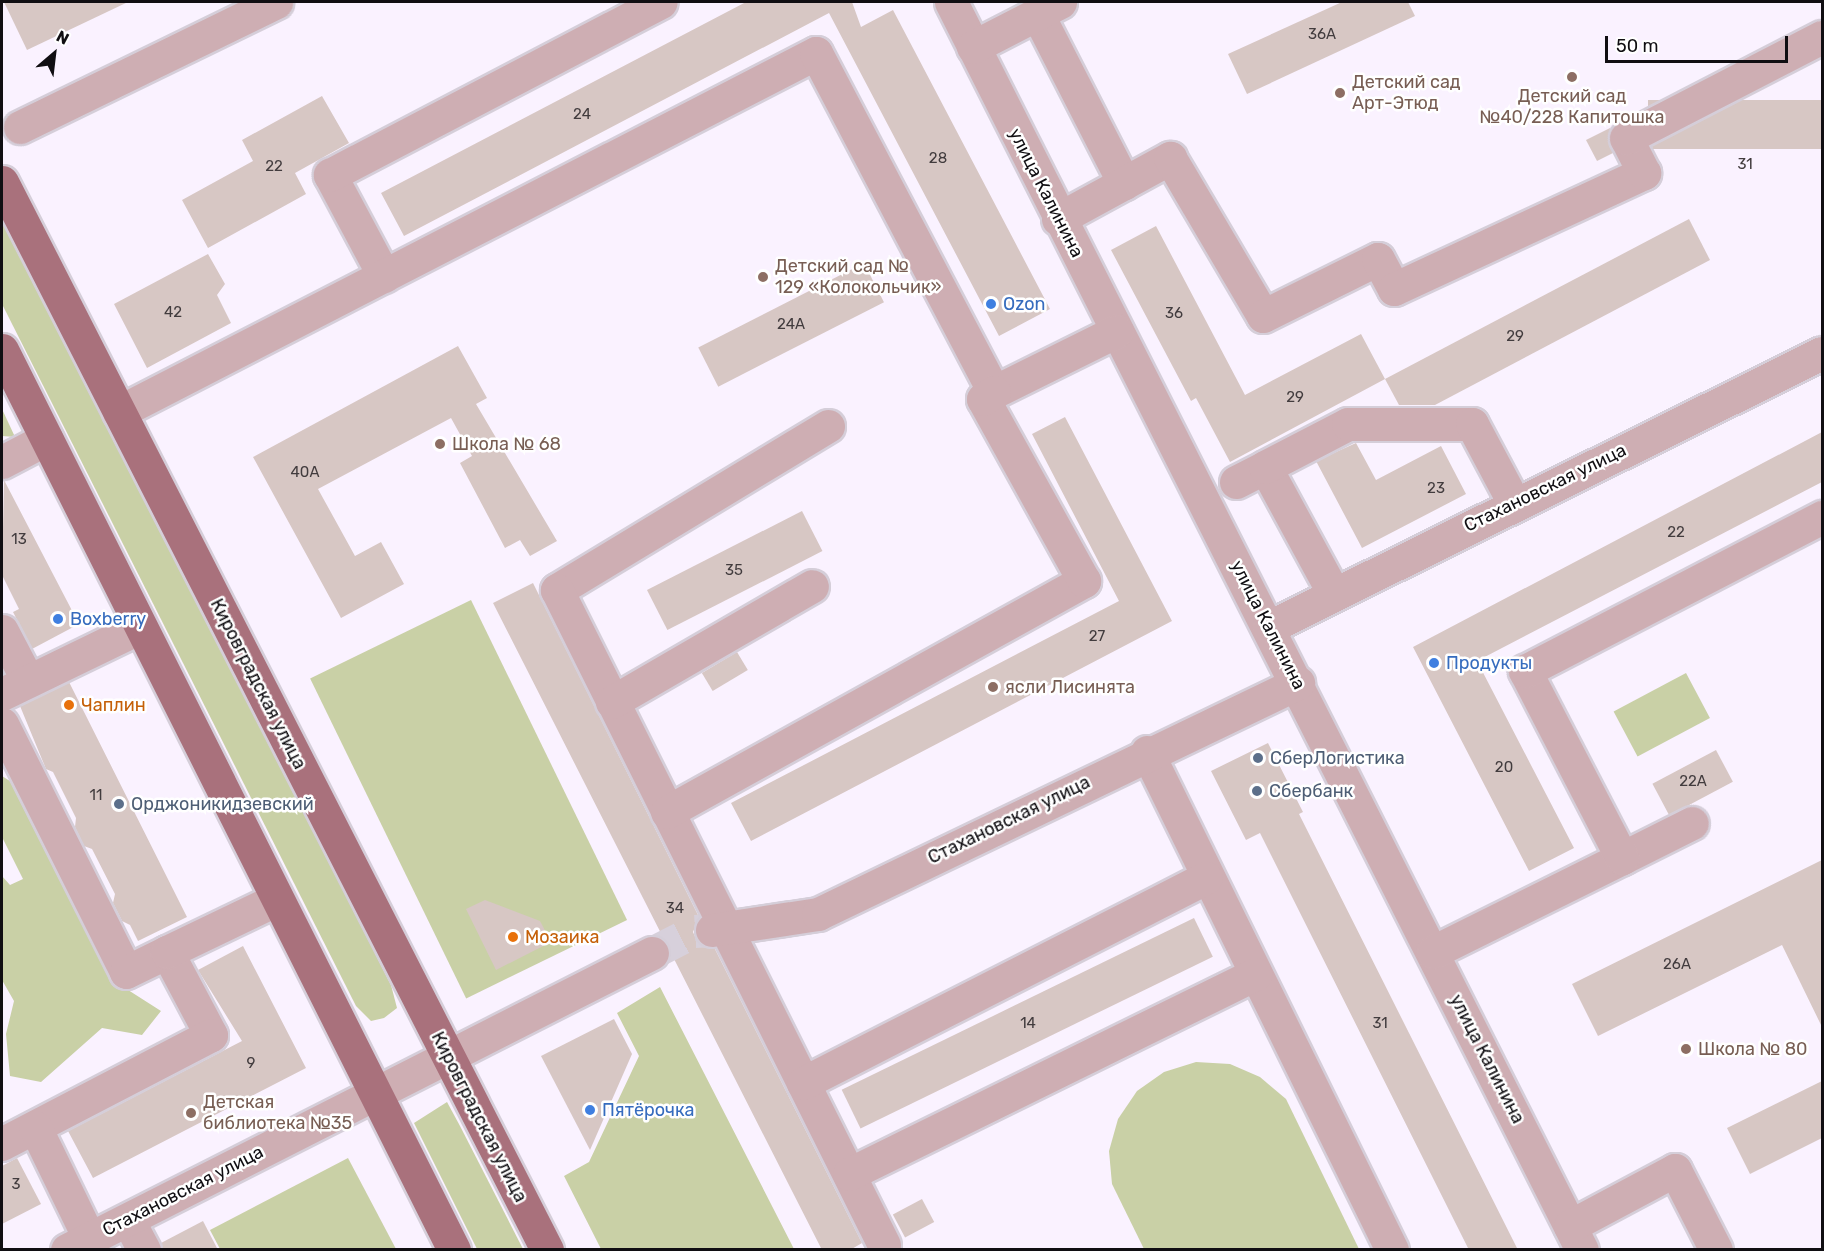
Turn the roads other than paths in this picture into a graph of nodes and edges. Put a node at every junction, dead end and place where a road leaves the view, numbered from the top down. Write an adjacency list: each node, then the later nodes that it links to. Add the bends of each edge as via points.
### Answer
1 (276, 2): 7 (street)
2 (661, 2): 11 (street, via 330,175)
3 (951, 2): 6 (street, улица Калинина)
4 (1049, 8): 6 (street); 9 (street)
5 (1822, 37): 9 (street, via 1626,138 1644,173 1394,289 1378,259 1263,316 1170,158)
6 (973, 47): 10 (street, улица Калинина)
7 (20, 127)
8 (2, 182): 16 (main road, Кировградская улица)
9 (1124, 183): 10 (street)
10 (1058, 219): 12 (street, улица Калинина)
11 (384, 276): 15 (street, via 816,53); 16 (street)
12 (1117, 330): 15 (street); 26 (street, улица Калинина)
13 (2, 350): 18 (main road)
14 (1822, 353): 22 (street, Стахановская улица)
15 (994, 392): 34 (street, via 982,399 1084,581)
16 (119, 412): 44 (main road, Кировградская улица)
17 (828, 426): 31 (street, via 756,459 556,590)
18 (46, 440): 19 (street); 27 (main road)
19 (2, 462)
20 (1265, 467): 21 (street); 22 (street, via 1348,424 1472,424); 25 (street)
21 (1236, 482)
22 (1514, 503): 25 (street, Стахановская улица)
23 (1822, 517): 36 (street, via 1525,671)
24 (812, 586): 31 (street)
25 (1333, 592): 26 (street, Стахановская улица)
26 (1269, 627): 29 (street, улица Калинина)
27 (138, 628): 30 (street); 38 (main road)
28 (2, 631): 30 (street)
29 (1298, 683): 33 (street, Стахановская улица); 41 (street, улица Калинина)
30 (15, 687)
31 (612, 702): 34 (street)
32 (2, 724): 40 (street, via 126,972)
33 (1147, 752): 37 (street); 39 (street, Стахановская улица, via 818,914)
34 (667, 812): 39 (street)
35 (1692, 823): 36 (street)
36 (1622, 858): 41 (street)
37 (1206, 878): 43 (street); 45 (street)
38 (275, 900): 40 (street); 46 (main road)
39 (719, 929): 45 (street)
40 (167, 952): 47 (street, via 211,1035)
41 (1433, 952): 51 (street, улица Калинина)
42 (652, 953): 44 (street, Стахановская улица)
43 (1257, 974): 49 (street); 57 (street)
44 (448, 1057): 46 (street, Стахановская улица); 56 (main road, Кировградская улица)
45 (803, 1083): 49 (street)
46 (374, 1094): 50 (street, Стахановская улица); 55 (main road)
47 (35, 1127): 48 (street); 52 (street)
48 (2, 1144)
49 (849, 1174): 53 (street)
50 (128, 1220): 52 (street, Стахановская улица); 54 (street)
51 (1576, 1238): 58 (street, via 1676,1170)
52 (78, 1244)
53 (884, 1245)
54 (144, 1250)
55 (454, 1250)
56 (547, 1250)
57 (1392, 1250)
58 (1716, 1250)

